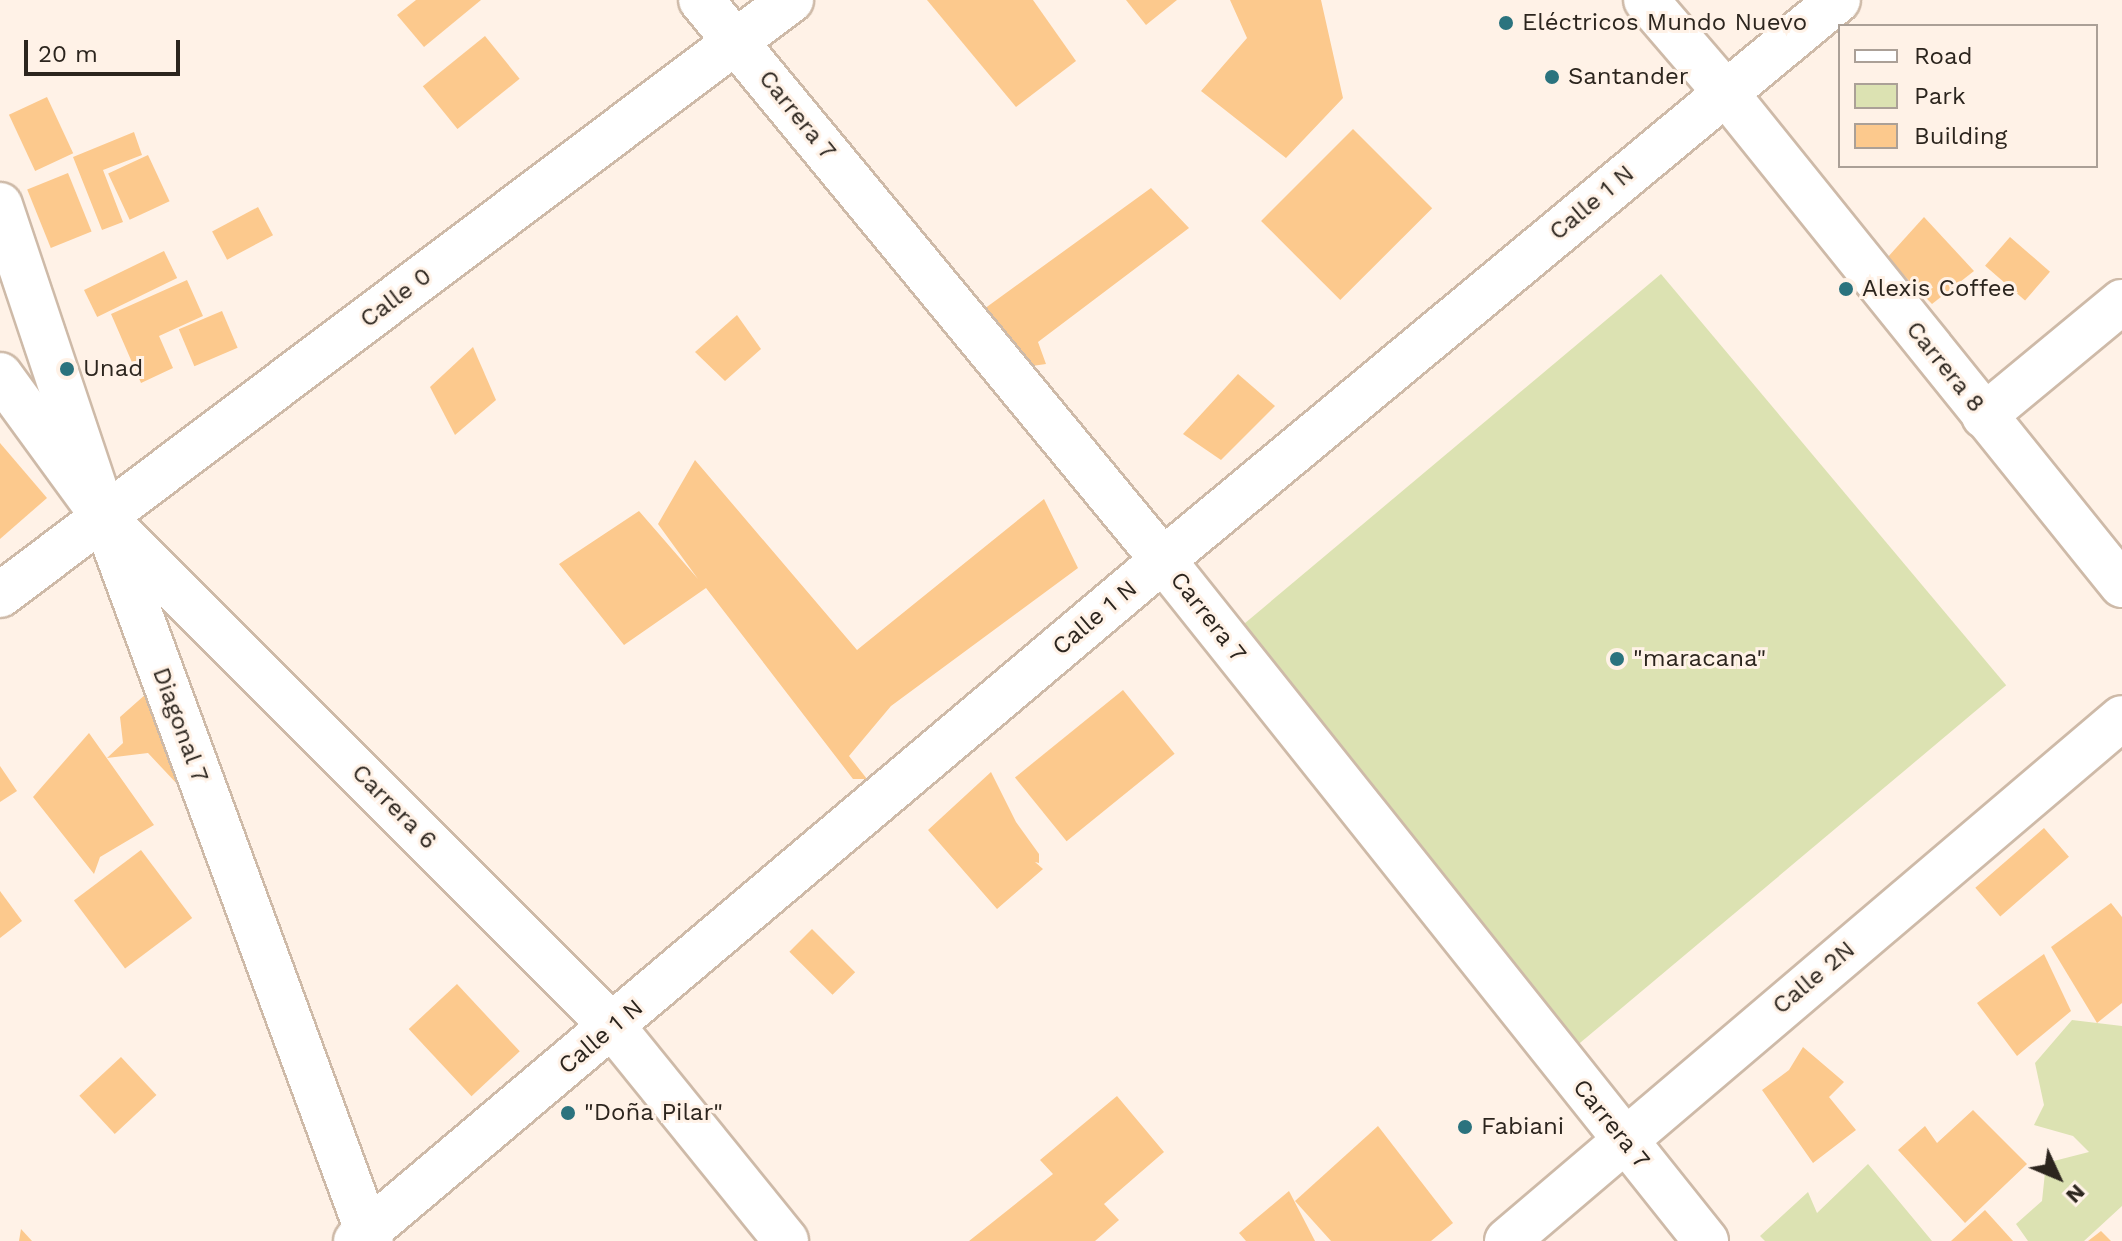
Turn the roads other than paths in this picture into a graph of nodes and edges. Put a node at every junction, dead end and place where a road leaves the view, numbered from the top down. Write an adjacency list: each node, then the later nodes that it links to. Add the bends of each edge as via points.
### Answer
1 (701, 0): 5 (street, Carrera 7)
2 (791, 0): 5 (street, Calle 0)
3 (1646, 0): 6 (street, Carrera 8)
4 (1838, 0): 6 (street, Calle 1 N)
5 (737, 41): 11 (street, Calle 0); 12 (street, Carrera 7)
6 (1725, 92): 10 (street, Carrera 8); 12 (street, Calle 1 N)
7 (0, 205): 11 (street, Diagonal 7)
8 (2122, 302): 10 (street)
9 (0, 375): 11 (street, Carrera 6)
10 (1984, 416): 13 (street, Carrera 8)
11 (105, 519): 14 (street, Calle 0); 16 (street, Carrera 6); 18 (street, Diagonal 7)
12 (1163, 560): 16 (street, Calle 1 N); 17 (street, Carrera 7)
13 (2122, 585)
14 (0, 595)
15 (2122, 718): 17 (street, Calle 2N)
16 (613, 1027): 18 (street, Calle 1 N); 19 (street, Carrera 6)
17 (1623, 1140): 20 (street, Calle 2N); 21 (street, Carrera 7)
18 (365, 1238)
19 (786, 1241)
20 (1507, 1241)
21 (1706, 1241)

